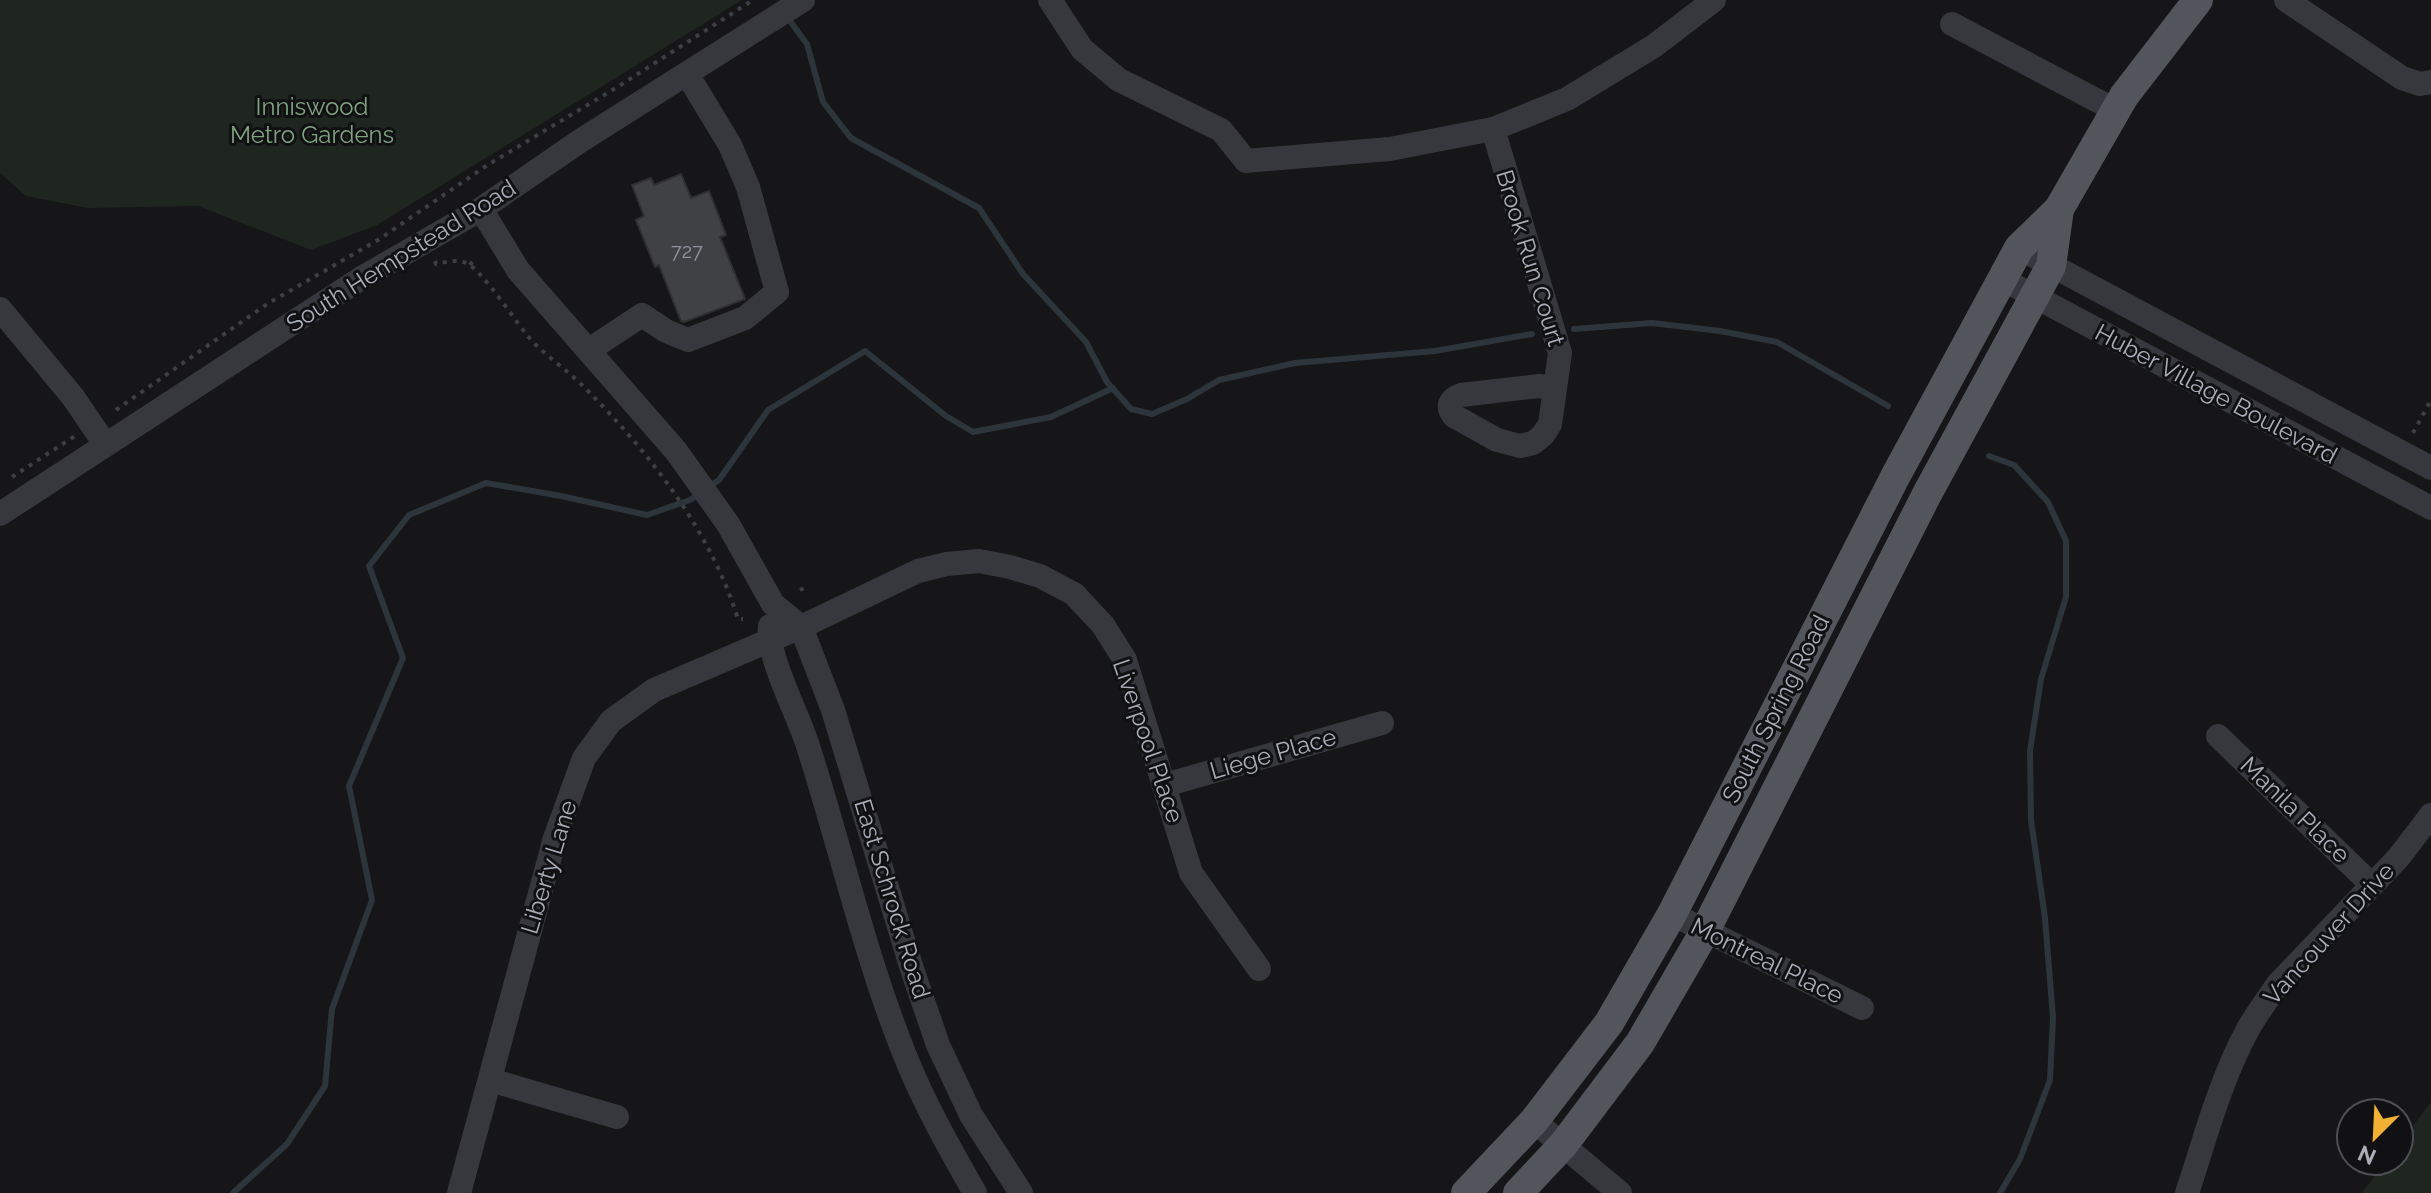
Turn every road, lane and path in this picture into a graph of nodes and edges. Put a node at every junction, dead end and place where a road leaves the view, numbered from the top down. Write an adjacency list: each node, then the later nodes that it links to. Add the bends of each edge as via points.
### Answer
1 (753, 0): 25 (path, via 486,166 378,240 267,304)
2 (1050, 0): 11 (street, via 1082,49 1119,80 1221,130 1246,161 1390,149)
3 (1714, 0): 11 (street, via 1654,46 1567,99)
4 (2198, 0): 10 (main road, South Spring Road)
5 (2286, 0): 9 (street, via 2402,78)
6 (800, 2): 8 (street, South Hempstead Road)
7 (1952, 24): 10 (street)
8 (687, 74): 12 (street, South Hempstead Road); 22 (street, via 730,145 748,187 777,292 745,318 688,340 642,315)
9 (2431, 82)
10 (2115, 110): 13 (main road, South Spring Road)
11 (1493, 129): 23 (street, Brook Run Court, via 1560,353)
12 (481, 209): 22 (street, East Schrock Road, via 518,270); 27 (street, South Hempstead Road, via 360,279)
13 (2059, 209): 14 (main road, South Spring Road); 18 (main road, South Spring Road)
14 (2019, 248): 18 (street, Huber Village Boulevard); 19 (main road, South Spring Road)
15 (475, 257): 17 (path)
16 (436, 264): 17 (path, via 452,260)
17 (470, 265): 36 (path, via 535,343 636,443 716,562)
18 (2051, 266): 20 (main road, South Spring Road); 28 (street, Huber Village Boulevard)
19 (2002, 279): 20 (street, Huber Village Boulevard); 44 (main road, South Spring Road)
20 (2034, 297): 31 (street, Huber Village Boulevard); 45 (main road, South Spring Road, via 1927,494)
21 (0, 309): 27 (street)
22 (589, 350): 35 (street, East Schrock Road, via 676,451 728,524)
23 (1555, 388)
24 (2431, 400): 28 (path)
25 (114, 411)
26 (69, 440): 30 (path)
27 (105, 444): 32 (street, South Hempstead Road)
28 (2403, 454): 29 (street, Huber Village Boulevard)
29 (2431, 468)
30 (12, 478)
31 (2431, 508)
32 (0, 514)
33 (806, 587): 34 (path)
34 (800, 590)
35 (773, 604): 37 (street, East Schrock Road); 38 (street, East Schrock Road)
36 (740, 619)
37 (801, 627): 38 (street, Liverpool Place); 41 (street, Liverpool Place, via 918,571 947,564 979,561 1040,576 1074,594 1125,660); 54 (street, East Schrock Road, via 833,710 938,1045 971,1115)
38 (768, 641): 48 (street, Liberty Lane, via 654,690 611,721 584,758 555,838); 53 (street, East Schrock Road, via 805,737 906,1058)
39 (1382, 723): 41 (street, Liege Place)
40 (2218, 736): 43 (street, Manila Place)
41 (1165, 785): 46 (street, Liverpool Place, via 1191,873)
42 (2431, 815): 43 (street, Vancouver Drive)
43 (2372, 885): 58 (street, Vancouver Drive, via 2278,984 2248,1029 2226,1075)
44 (1672, 914): 45 (street, Montreal Place); 50 (main road, South Spring Road, via 1609,1023)
45 (1705, 931): 47 (street, Montreal Place); 51 (main road, South Spring Road, via 1640,1043)
46 (1259, 969)
47 (1862, 1008)
48 (490, 1080): 49 (street); 52 (street, Liberty Lane)
49 (617, 1117)
50 (1534, 1121): 51 (street); 55 (main road, South Spring Road)
51 (1563, 1145): 56 (main road, South Spring Road); 57 (street)
52 (459, 1193)
53 (975, 1193)
54 (1021, 1193)
55 (1466, 1193)
56 (1518, 1193)
57 (1620, 1193)
58 (2187, 1193)

